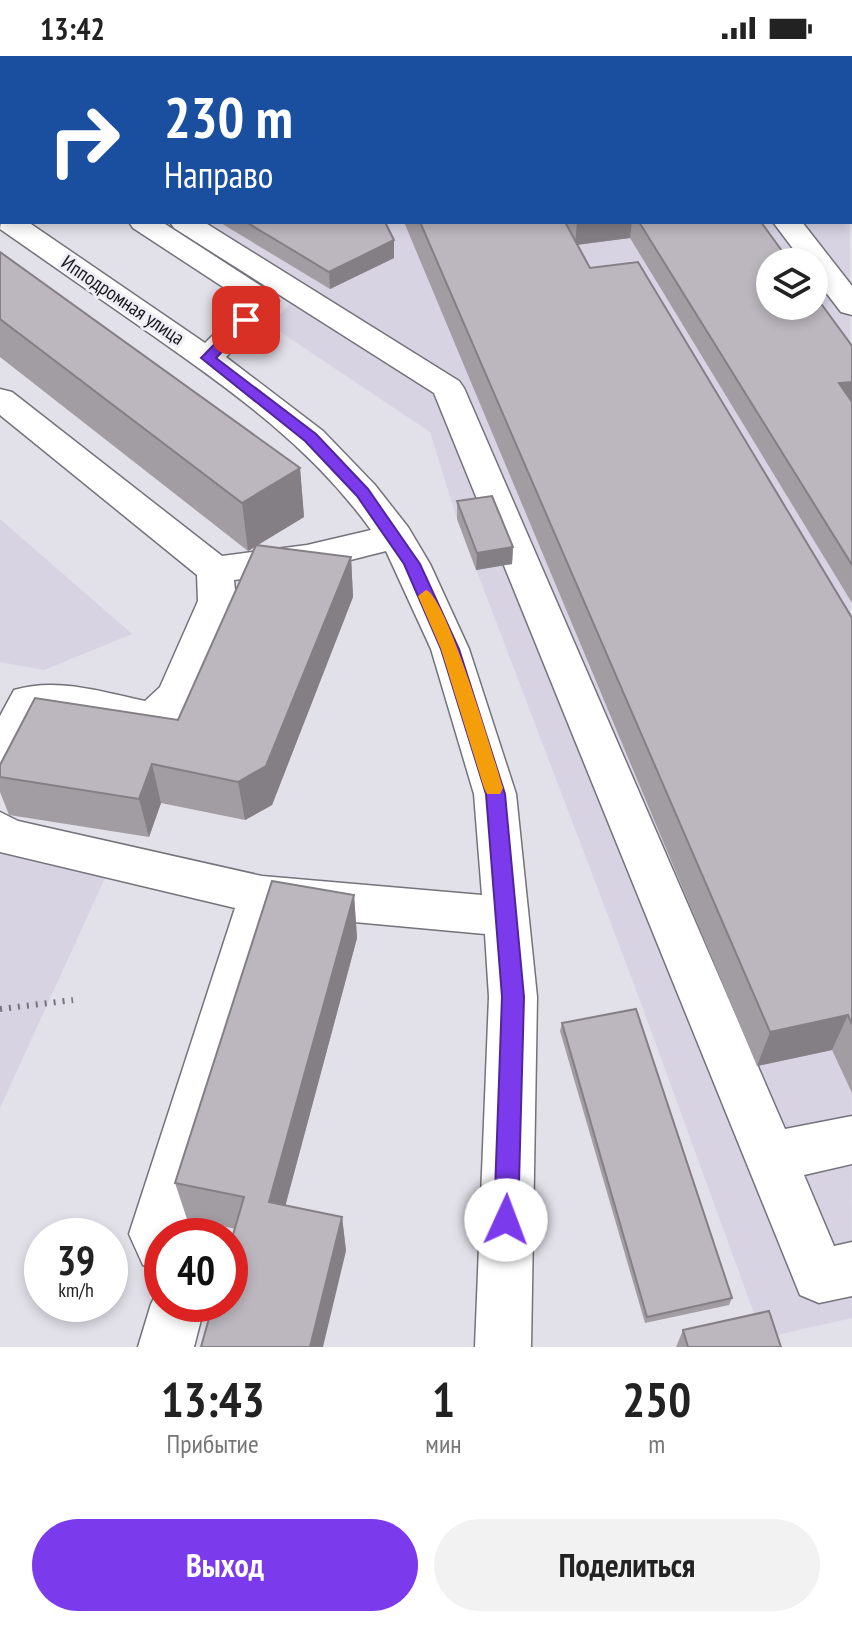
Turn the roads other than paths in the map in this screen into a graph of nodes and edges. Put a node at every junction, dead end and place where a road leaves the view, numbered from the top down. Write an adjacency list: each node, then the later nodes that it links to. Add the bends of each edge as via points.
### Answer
1 (12, 224): 6 (street, Ипподромная улица)
2 (146, 224): 6 (street, via 264,301)
3 (187, 224): 15 (street, via 448,388)
4 (789, 224): 5 (street)
5 (852, 306)
6 (208, 358): 8 (street, Ипподромная улица, via 311,438)
7 (0, 399): 9 (street)
8 (395, 536): 9 (street, via 307,558); 13 (street, Ипподромная улица, via 450,649 495,794)
9 (215, 570): 10 (street, via 217,601 176,696 153,718 66,700 28,701)
10 (0, 755)
11 (0, 830): 12 (street, via 5,836)
12 (262, 895): 13 (street); 16 (street)
13 (506, 917): 20 (street, Ипподромная улица, via 513,997)
14 (852, 1140): 15 (street)
15 (771, 1157): 17 (street, via 819,1276)
16 (161, 1218)
17 (852, 1269)
18 (173, 1322): 19 (street)
19 (166, 1347)
20 (503, 1347)

